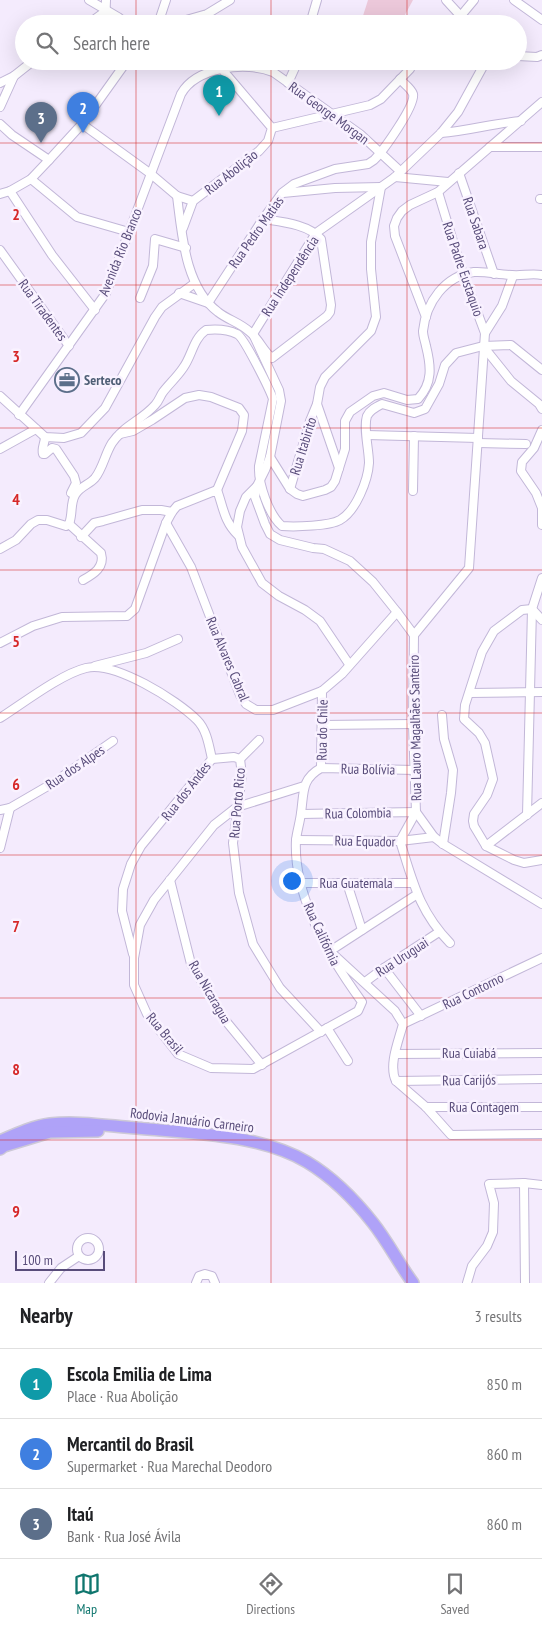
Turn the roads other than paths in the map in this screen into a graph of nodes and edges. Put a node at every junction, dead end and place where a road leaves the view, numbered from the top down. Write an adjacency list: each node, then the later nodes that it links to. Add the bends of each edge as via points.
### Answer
1 (88, 0): 9 (street)
2 (106, 0): 9 (street)
3 (166, 0): 14 (street)
4 (230, 0): 10 (street)
5 (317, 0): 16 (street)
6 (446, 0): 17 (street)
7 (474, 0): 18 (street)
8 (514, 0): 19 (street)
9 (106, 11): 11 (street); 12 (street); 13 (street)
10 (207, 14): 15 (street)
11 (100, 15)
12 (106, 15)
13 (114, 15)
14 (161, 15)
15 (204, 15)
16 (313, 15)
17 (461, 15)
18 (463, 15)
19 (542, 20)
20 (542, 55): 21 (street)
21 (527, 56)
22 (22, 70): 30 (street)
23 (119, 70): 39 (street)
24 (212, 70): 47 (street, Avenida Rio Branco, via 185,87)
25 (225, 70): 40 (street)
26 (268, 70): 33 (street, Rua George Morgan)
27 (294, 70): 33 (street)
28 (409, 70): 31 (street)
29 (481, 70): 41 (street, Rua Independência, via 458,112)
30 (14, 76): 32 (street); 35 (street)
31 (400, 80): 36 (street, via 370,105); 44 (street, via 410,89 413,101)
32 (0, 83)
33 (288, 83): 36 (street, Rua George Morgan)
34 (542, 102): 37 (street)
35 (0, 106)
36 (332, 115): 40 (street); 44 (street, Rua George Morgan)
37 (521, 121): 41 (street); 42 (street)
38 (0, 124): 45 (street)
39 (82, 124): 45 (street); 47 (street)
40 (272, 128): 57 (street, Rua Abolição, via 268,141 259,151)
41 (441, 133): 48 (street, Rua Independência)
42 (490, 147): 43 (street); 46 (street)
43 (542, 147)
44 (381, 153): 48 (street, Rua George Morgan); 54 (street, via 368,164 335,169 294,184)
45 (49, 160): 49 (street)
46 (459, 172): 50 (street); 65 (street, Rua Sabara)
47 (151, 174): 56 (street); 59 (street, Avenida Rio Branco)
48 (398, 174): 50 (street); 51 (street, Rua Independência)
49 (31, 179): 52 (street); 59 (street, via 77,217)
50 (448, 182): 53 (street)
51 (381, 187): 54 (street, Rua Pedro Matias); 61 (street, Rua Independência); 80 (street, Rua Itabirito, via 371,242 376,317 371,331 325,376)
52 (10, 191): 55 (street); 72 (street, via 52,255)
53 (438, 192): 64 (street, Rua Padre Eustaquio); 73 (street, via 402,211 394,226 394,236)
54 (282, 193): 58 (street, Rua Pedro Matias)
55 (0, 194)
56 (177, 196): 57 (street); 60 (street)
57 (193, 201): 60 (street, Rua Abolição)
58 (263, 219): 61 (street, via 292,224); 71 (street, Rua Pedro Matias)
59 (129, 232): 72 (street, Avenida Rio Branco, via 106,293)
60 (182, 232): 62 (street)
61 (316, 233): 75 (street, Rua Independência); 75 (street, via 321,239 330,312 272,358)
62 (186, 248): 68 (street); 70 (street, via 155,239 153,266)
63 (0, 250): 76 (street, Rua Tiradentes)
64 (464, 274): 65 (street); 73 (street, via 442,286); 74 (street, Rua Padre Eustaquio)
65 (494, 274): 67 (street)
66 (542, 275): 67 (street)
67 (513, 276): 74 (street, via 502,306)
68 (195, 283): 69 (street); 71 (street)
69 (179, 294): 71 (street); 88 (street, via 155,317 116,390 93,422 81,433 64,438)
70 (140, 298)
71 (208, 303): 75 (street, via 218,313)
72 (94, 310): 76 (street, Avenida Rio Branco)
73 (426, 317): 93 (street, via 423,332 430,374 425,392 418,399 407,400 384,393 373,396 350,412 344,421 345,449)
74 (485, 333): 77 (street, Rua Padre Eustaquio)
75 (253, 334): 92 (street, Rua Lauro Magalhães Santeiro, via 279,390 281,402)
76 (69, 346): 82 (street, Avenida Rio Branco)
77 (484, 346): 78 (street, via 511,345); 81 (street, via 511,381); 86 (street, via 456,353 445,365 425,409 414,413 382,404 373,408 366,423); 89 (street, Rua Lauro Magalhães Santeiro)
78 (542, 370)
79 (0, 396): 82 (street)
80 (317, 404): 93 (street); 95 (street, Rua Itabirito)
81 (542, 409)
82 (19, 415): 83 (street)
83 (36, 430): 88 (street); 91 (street)
84 (542, 430): 102 (street, via 534,448 522,462 521,471 542,508)
85 (120, 435): 94 (street, via 156,404 184,367 201,333 213,329 238,334 250,351 273,399 259,466); 96 (street, via 133,431 185,398 211,397 238,408 244,415 242,430); 98 (street, via 112,443 94,480 80,488)
86 (368, 435): 87 (street); 94 (street, via 366,479 356,502 341,520 330,524 282,526 275,520)
87 (414, 436): 89 (street); 97 (street)
88 (45, 437): 98 (street, via 43,454 56,449 76,480 69,498)
89 (478, 440): 90 (street); 111 (street, Rua Lauro Magalhães Santeiro, via 470,568)
90 (526, 444)
91 (0, 449)
92 (270, 457): 94 (street, Rua Lauro Magalhães Santeiro); 95 (street)
93 (340, 468): 95 (street, via 336,481 325,490 304,496)
94 (259, 483): 103 (street, via 246,496 240,511); 109 (street, Rua Lauro Magalhães Santeiro, via 255,497 270,534 350,560)
95 (290, 489)
96 (217, 490): 99 (street, via 177,506); 103 (street, via 230,528)
97 (414, 491)
98 (72, 504): 101 (street)
99 (172, 512): 100 (street); 104 (street, via 142,510 103,520 89,527)
100 (166, 523): 113 (street, via 135,609 127,616 62,617 34,626); 116 (street, Rua Alvares Cabral, via 191,567 246,704 256,710 273,710)
101 (69, 524): 104 (street); 105 (street, via 38,520 16,540)
102 (542, 525)
103 (238, 535): 114 (street, via 262,582 320,621)
104 (82, 537): 107 (street, via 101,553 102,558 94,574)
105 (0, 549)
106 (542, 578): 108 (street)
107 (83, 580)
108 (532, 609): 110 (street); 117 (street); 119 (street, via 522,610 494,631 482,652)
109 (398, 612): 111 (street, Rua Lauro Magalhães Santeiro); 114 (street, Rua Alvares Cabral)
110 (542, 620)
111 (414, 635): 122 (street, Rua Lauro Magalhães Santeiro)
112 (178, 639): 115 (street, via 146,652)
113 (0, 643)
114 (349, 664): 116 (street, Rua Alvares Cabral)
115 (86, 668): 121 (street, Rua dos Andes, via 63,678); 126 (street, Rua dos Andes, via 102,668 127,675 163,694 198,721 208,739)
116 (322, 692): 123 (street, Rua do Chile)
117 (529, 692): 118 (street); 119 (street); 137 (street)
118 (542, 692)
119 (470, 693): 142 (street, via 464,718 485,743 493,779 473,821)
120 (442, 715): 141 (street, via 444,739 453,770)
121 (0, 718)
122 (413, 724): 123 (street); 129 (street, Rua Lauro Magalhães Santeiro)
123 (322, 725): 128 (street, Rua do Chile)
124 (259, 740): 127 (street, Rua Porto Rico)
125 (113, 741): 133 (street, Rua dos Alpes)
126 (212, 759): 127 (street, Rua Porto Rico); 157 (street, Rua dos Andes, via 141,846 131,864 122,911)
127 (240, 759): 132 (street, Rua Porto Rico, via 242,775)
128 (321, 768): 129 (street, Rua Bolívia); 130 (street, via 310,776)
129 (415, 770): 135 (street, Rua Lauro Magalhães Santeiro)
130 (304, 786): 132 (street, Rua Brasil); 136 (street, Rua Califórnia)
131 (542, 803): 137 (street)
132 (237, 807): 145 (street, Rua Brasil, via 214,825); 164 (street, Rua Porto Rico, via 233,843 239,893 253,944 280,988)
133 (10, 808): 134 (street, Rua dos Alpes); 143 (street)
134 (0, 810)
135 (416, 812): 136 (street, Rua Colombia); 138 (street, Rua Lauro Magalhães Santeiro); 140 (street)
136 (301, 814): 139 (street, Rua Califórnia)
137 (527, 816): 142 (street)
138 (434, 837): 140 (street, Rua Equador); 141 (street, Rua Lauro Magalhães Santeiro)
139 (296, 840): 140 (street, Rua Equador); 146 (street, Rua Califórnia)
140 (400, 842): 148 (street)
141 (443, 844): 150 (street, Rua Lauro Magalhães Santeiro)
142 (486, 846): 144 (street, via 524,863)
143 (0, 848)
144 (542, 860)
145 (170, 880): 157 (street, Rua Brasil, via 140,925); 168 (street, Rua Nicaragua, via 192,964 225,1020)
146 (300, 883): 147 (street, Rua Guatemala); 156 (street, Rua Califórnia, via 317,931)
147 (347, 883): 148 (street, Rua Guatemala); 153 (street)
148 (413, 883): 149 (street)
149 (416, 895): 153 (street); 154 (street)
150 (529, 896): 151 (street); 152 (street, Rua Lauro Magalhães Santeiro)
151 (542, 901)
152 (542, 904)
153 (362, 930): 156 (street)
154 (440, 932): 155 (street); 159 (street, Rua Uruguai)
155 (450, 943)
156 (330, 951): 160 (street); 161 (street, Rua Califórnia, via 340,972 362,1002)
157 (134, 958): 168 (street, Rua Brasil, via 134,985 147,1014 178,1054 212,1068 253,1069)
158 (542, 958): 162 (street, Rua Contorno)
159 (384, 968): 160 (street, Rua Uruguai); 162 (street)
160 (365, 982): 163 (street, via 395,1011)
161 (358, 1011): 164 (street, Rua Brasil)
162 (421, 1016): 163 (street, Rua Contorno)
163 (403, 1024): 166 (street)
164 (324, 1030): 167 (street, Rua Porto Rico); 168 (street, Rua Brasil)
165 (542, 1053): 166 (street, Rua Cuiabá)
166 (395, 1054): 170 (street)
167 (348, 1061)
168 (262, 1065)
169 (542, 1079): 170 (street, Rua Carijós)
170 (396, 1081): 172 (street)
171 (542, 1106): 172 (street, Rua Contagem)
172 (426, 1107): 173 (street, Rua Contagem, via 450,1135)
173 (542, 1134)
174 (0, 1141): 183 (highway, Rodovia Januário Carneiro, via 31,1128 76,1123 216,1136 272,1147 306,1161 343,1190 374,1224)
175 (0, 1149): 182 (highway, Rodovia Januário Carneiro, via 50,1132 102,1132 215,1142 270,1153 312,1174 352,1207)
176 (524, 1183): 177 (street); 184 (street, via 489,1184 494,1203 493,1232 472,1266); 185 (street)
177 (542, 1185)
178 (79, 1256): 179 (street, via 61,1268)
179 (49, 1283)
180 (196, 1283): 181 (street, via 199,1276 205,1274 212,1276)
181 (215, 1283)
182 (406, 1283)
183 (413, 1283)
184 (467, 1283)
185 (525, 1283)

